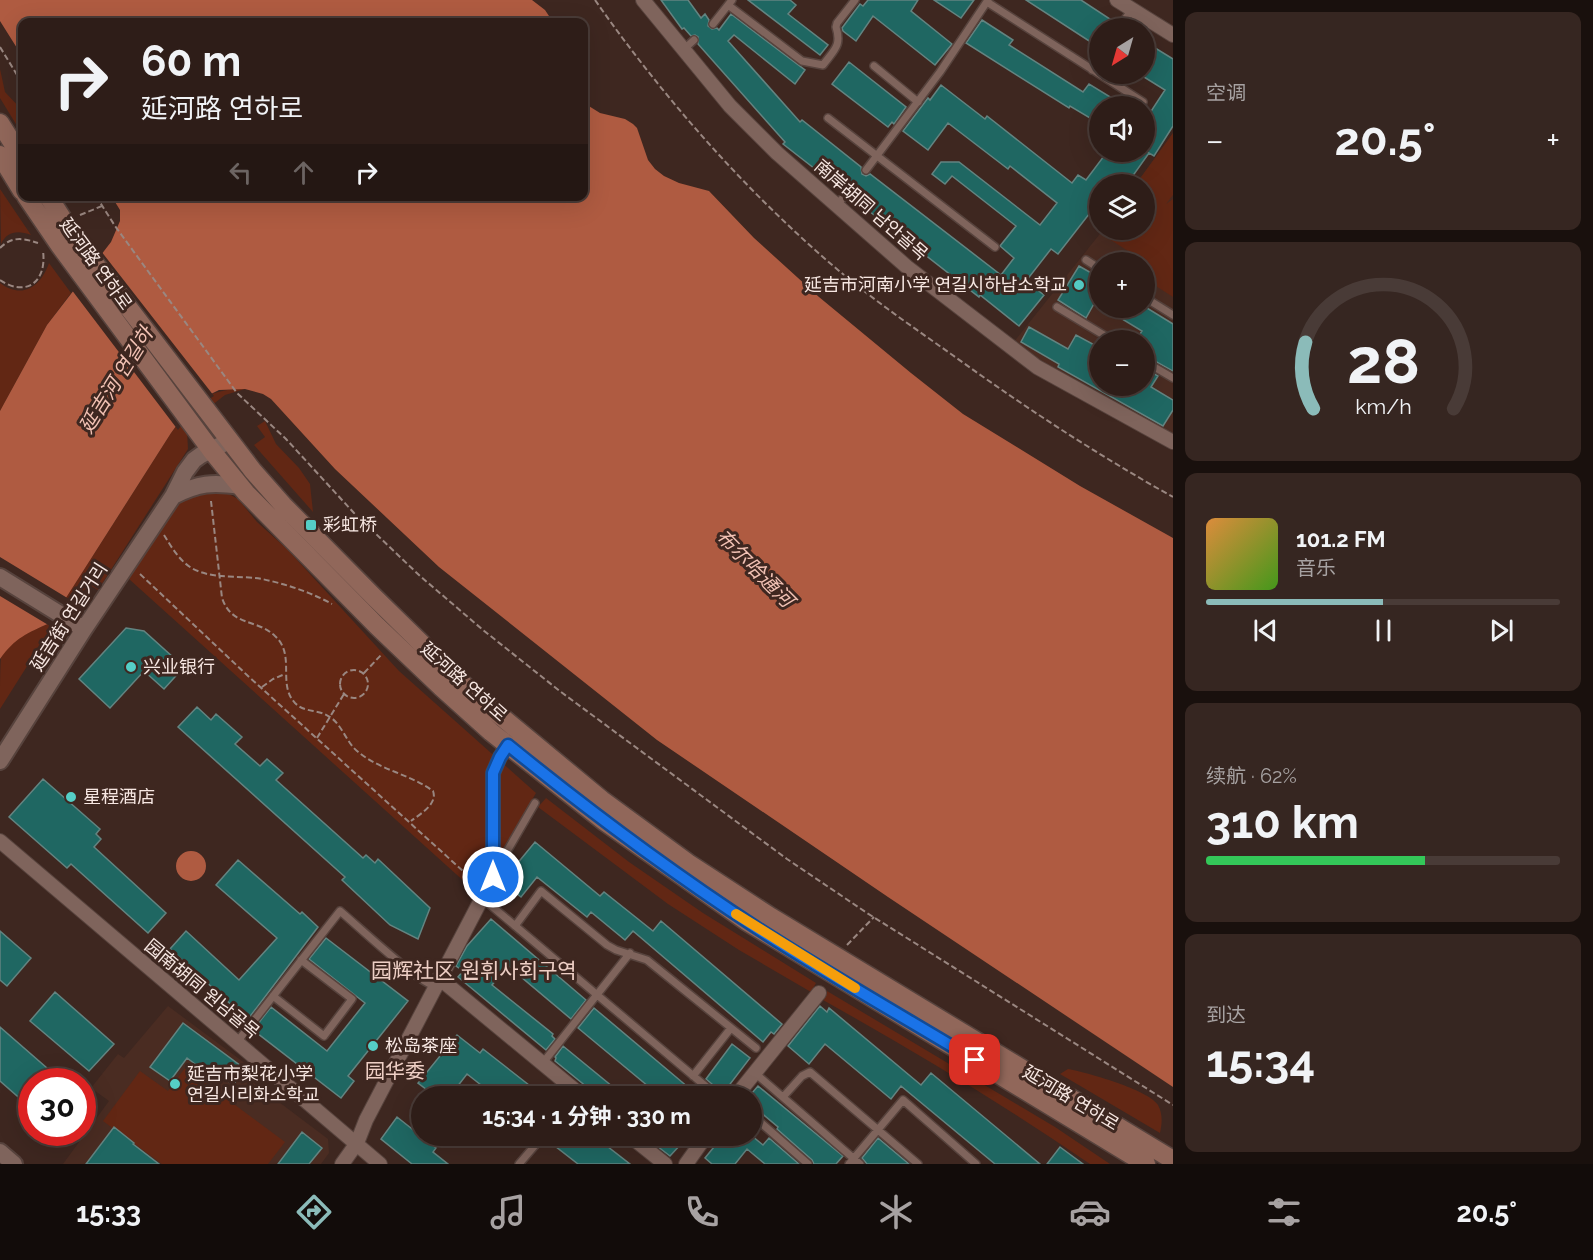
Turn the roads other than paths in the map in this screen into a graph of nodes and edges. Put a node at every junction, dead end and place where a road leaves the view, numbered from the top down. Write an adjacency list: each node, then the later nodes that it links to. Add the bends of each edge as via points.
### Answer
1 (643, 0): 11 (street, 南岸胡同 남안골목)
2 (1118, 0): 6 (street)
3 (852, 1): 5 (lane, via 836,27 838,44 823,64 802,61)
4 (987, 1): 13 (lane); 16 (lane)
5 (730, 2): 8 (lane)
6 (1132, 9): 7 (lane); 9 (street)
7 (1126, 18)
8 (713, 24)
9 (1173, 35)
10 (694, 40): 11 (lane)
11 (683, 50): 28 (street, 南岸胡同 남안골목, via 730,106)
12 (874, 66): 16 (lane)
13 (1089, 68)
14 (1114, 84): 15 (lane)
15 (1133, 96)
16 (918, 102): 21 (lane)
17 (828, 118): 21 (lane)
18 (0, 123): 19 (main road)
19 (18, 152)
20 (0, 155): 22 (main road)
21 (877, 156): 23 (lane); 30 (lane)
22 (11, 170): 24 (main road)
23 (866, 170)
24 (18, 183)
25 (846, 194): 28 (lane)
26 (32, 201): 29 (main road, 延河路 연하로)
27 (51, 201): 29 (main road, 延河路 연하로)
28 (837, 205): 40 (street, 南岸胡同 남안골목, via 907,267 1037,367)
29 (68, 233): 39 (main road, 延河路 연하로); 41 (main road, 延河路 연하로)
30 (995, 247)
31 (1086, 261): 32 (lane)
32 (1089, 263)
33 (1155, 304): 35 (lane)
34 (1057, 307): 36 (lane)
35 (1173, 315)
36 (1095, 330)
37 (1155, 367): 38 (lane)
38 (1173, 378)
39 (225, 436): 41 (street, 延吉街 연길거리); 75 (main road, 延河路 연하로, via 283,505 440,663 602,800 753,906)
40 (1173, 442)
41 (209, 446): 42 (main road, 延河路 연하로); 43 (street, 延吉街 연길거리, via 194,460)
42 (240, 486): 43 (street, via 208,483); 46 (main road, 延河路 연하로, via 384,633)
43 (173, 496): 45 (street, 延吉街 연길거리)
44 (0, 577): 45 (street)
45 (79, 626): 47 (street, 延吉街 연길거리)
46 (508, 745): 50 (street, via 493,773); 85 (main road, 延河路 연하로, via 605,822 746,921)
47 (0, 761)
48 (535, 803): 50 (lane)
49 (0, 842): 60 (street, 园南胡同 원남골목)
50 (493, 877): 51 (street)
51 (484, 894): 52 (lane); 55 (street)
52 (515, 926): 53 (lane, via 541,891 607,945); 57 (lane)
53 (630, 953): 57 (lane); 59 (lane, via 647,960)
54 (301, 960): 55 (lane, via 340,911 416,975); 58 (lane); 58 (lane, via 352,999 324,1036)
55 (437, 982): 62 (street); 71 (street)
56 (819, 993): 63 (street)
57 (597, 995): 62 (lane); 64 (lane)
58 (273, 996): 60 (lane)
59 (731, 1028): 61 (lane); 64 (lane)
60 (237, 1041): 71 (street, 园南胡同 원남골목)
61 (756, 1048)
62 (542, 1064): 65 (street)
63 (755, 1073): 67 (street); 68 (lane)
64 (693, 1076): 66 (lane)
65 (567, 1086)
66 (705, 1086)
67 (744, 1086)
68 (783, 1097): 70 (lane, via 810,1072); 76 (lane)
69 (762, 1124): 82 (lane)
70 (878, 1130): 76 (lane); 83 (lane); 84 (lane, via 903,1100)
71 (357, 1143): 77 (street); 78 (street, 园南胡同 원남골목)
72 (534, 1146): 79 (lane)
73 (642, 1146): 80 (street)
74 (699, 1146): 81 (street)
75 (1173, 1160)
76 (854, 1162)
77 (342, 1164)
78 (380, 1164)
79 (519, 1164)
80 (665, 1164)
81 (686, 1164)
82 (808, 1164)
83 (918, 1164)
84 (976, 1164)
85 (1146, 1164)

